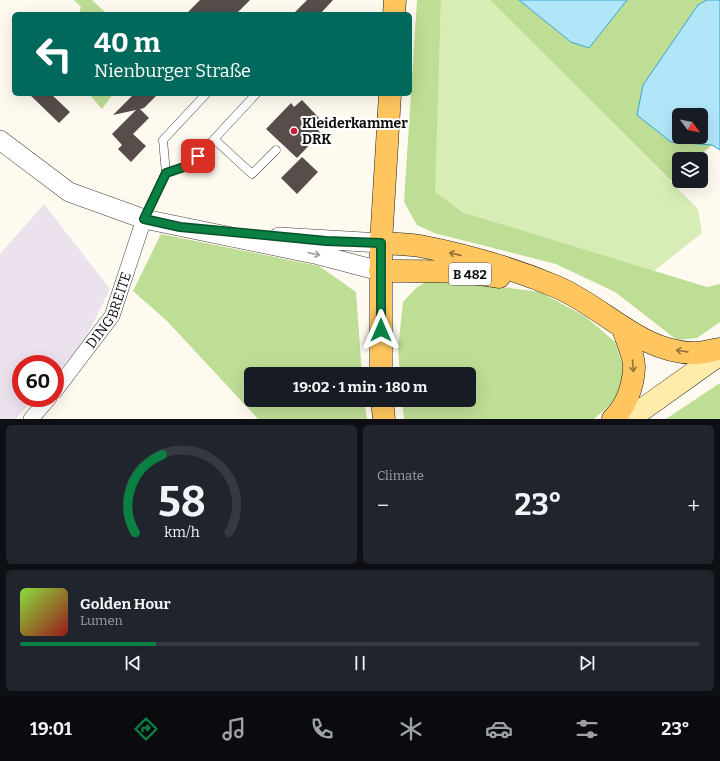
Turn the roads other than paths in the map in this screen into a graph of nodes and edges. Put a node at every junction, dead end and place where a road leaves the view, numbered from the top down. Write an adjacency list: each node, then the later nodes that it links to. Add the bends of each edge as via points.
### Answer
1 (395, 0): 2 (main road)
2 (394, 12)
3 (204, 96): 9 (lane, via 163,140)
4 (254, 96): 6 (lane)
5 (390, 96): 12 (main road)
6 (214, 139): 8 (lane, via 252,174); 9 (lane, via 190,165)
7 (0, 140): 10 (street, via 69,192)
8 (276, 150)
9 (166, 173): 10 (lane)
10 (144, 219): 11 (street); 19 (street, DINGBREITE, via 112,316)
11 (180, 227): 12 (street, via 326,241); 13 (street, one-way to 13)
12 (381, 243): 13 (main road); 14 (main road, one-way to 12, via 488,262 419,246)
13 (380, 271): 14 (main road, B 482, via 484,274); 18 (main road)
14 (559, 288): 15 (main road, B 482)
15 (623, 328): 16 (main road, B 482, one-way to 15, via 697,353 679,352 654,344); 24 (main road, one-way to 24, via 634,367 623,409)
16 (720, 349)
17 (720, 354): 25 (main road)
18 (381, 367)
19 (64, 379)
20 (41, 407): 22 (street)
21 (383, 407): 23 (main road)
22 (31, 419)
23 (384, 419)
24 (613, 419)
25 (629, 419)

